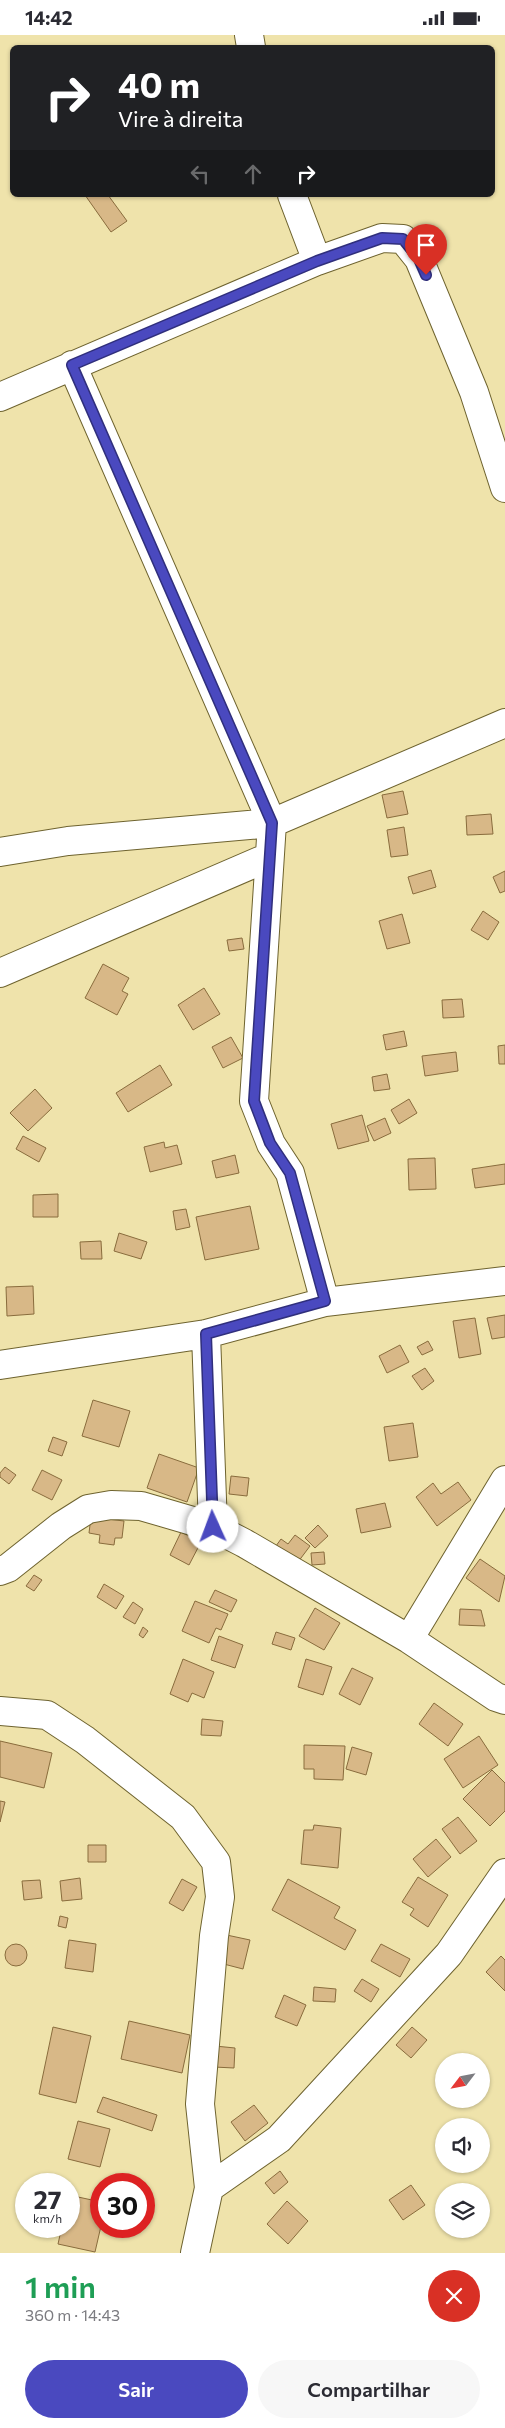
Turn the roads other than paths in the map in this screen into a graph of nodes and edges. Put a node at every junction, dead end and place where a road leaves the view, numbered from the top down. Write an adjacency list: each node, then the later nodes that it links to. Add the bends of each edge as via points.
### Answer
1 (293, 197): 2 (street)
2 (317, 261): 3 (street); 5 (street, via 382,238 403,239 419,259 474,392)
3 (72, 365): 4 (street); 7 (street)
4 (0, 397)
5 (505, 487)
6 (505, 723): 7 (street)
7 (272, 823): 8 (street, via 68,841); 9 (street)
8 (0, 852)
9 (269, 857): 10 (street); 12 (street, via 254,1101 270,1143 290,1173)
10 (0, 973)
11 (505, 1281): 12 (street)
12 (325, 1301): 13 (street)
13 (206, 1334): 14 (street); 16 (street)
14 (0, 1365)
15 (505, 1480): 18 (street)
16 (213, 1527): 17 (street, via 141,1506 111,1505 88,1509); 18 (street)
17 (0, 1571)
18 (409, 1639): 19 (street)
19 (505, 1700)
20 (0, 1711): 22 (street, via 47,1715 85,1739 183,1817 216,1862 220,1897 200,2103)
21 (505, 1873): 22 (street, via 449,1954 279,2139)
22 (209, 2188): 23 (street)
23 (195, 2253)

